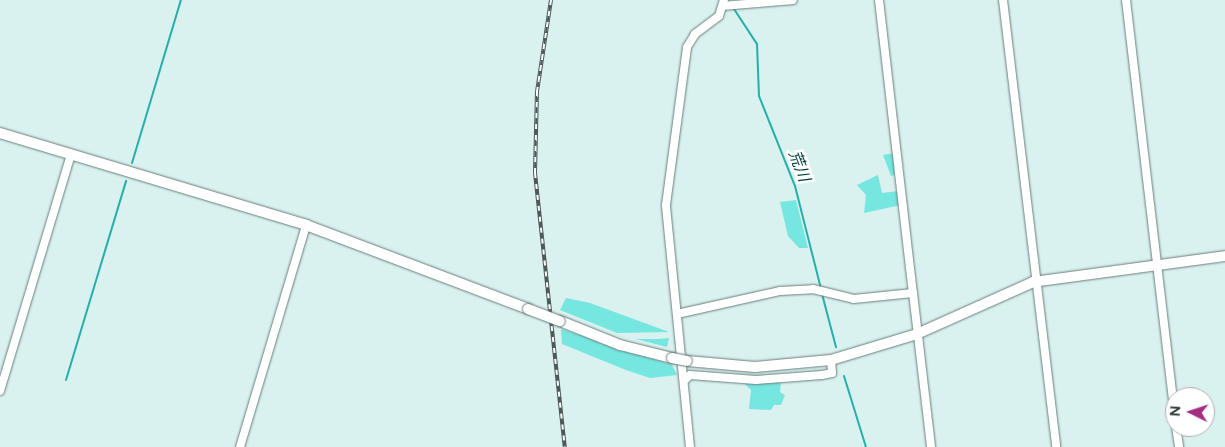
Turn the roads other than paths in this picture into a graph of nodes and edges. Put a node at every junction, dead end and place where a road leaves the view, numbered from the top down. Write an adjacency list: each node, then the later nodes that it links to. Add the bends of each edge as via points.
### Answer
1 (793, 0): 5 (street)
2 (879, 0): 12 (street)
3 (1003, 0): 11 (street)
4 (1126, 0): 10 (street)
5 (728, 5): 13 (street, via 690,40 685,59 666,219)
6 (0, 133): 7 (street)
7 (71, 154): 8 (street); 18 (street)
8 (306, 225): 15 (street, bridge, via 620,345 687,361 755,367); 19 (street)
9 (1225, 256): 10 (street)
10 (1157, 264): 11 (street); 17 (street)
11 (1033, 282): 14 (street); 22 (street)
12 (913, 293): 13 (street, via 854,299 819,290 780,291); 14 (street)
13 (677, 314): 16 (street)
14 (917, 334): 15 (street); 21 (street)
15 (831, 360): 16 (street, via 832,373 822,375 756,380 690,375)
16 (684, 381): 20 (street)
17 (1172, 387)
18 (0, 391)
19 (240, 447)
20 (690, 447)
21 (931, 447)
22 (1056, 447)

